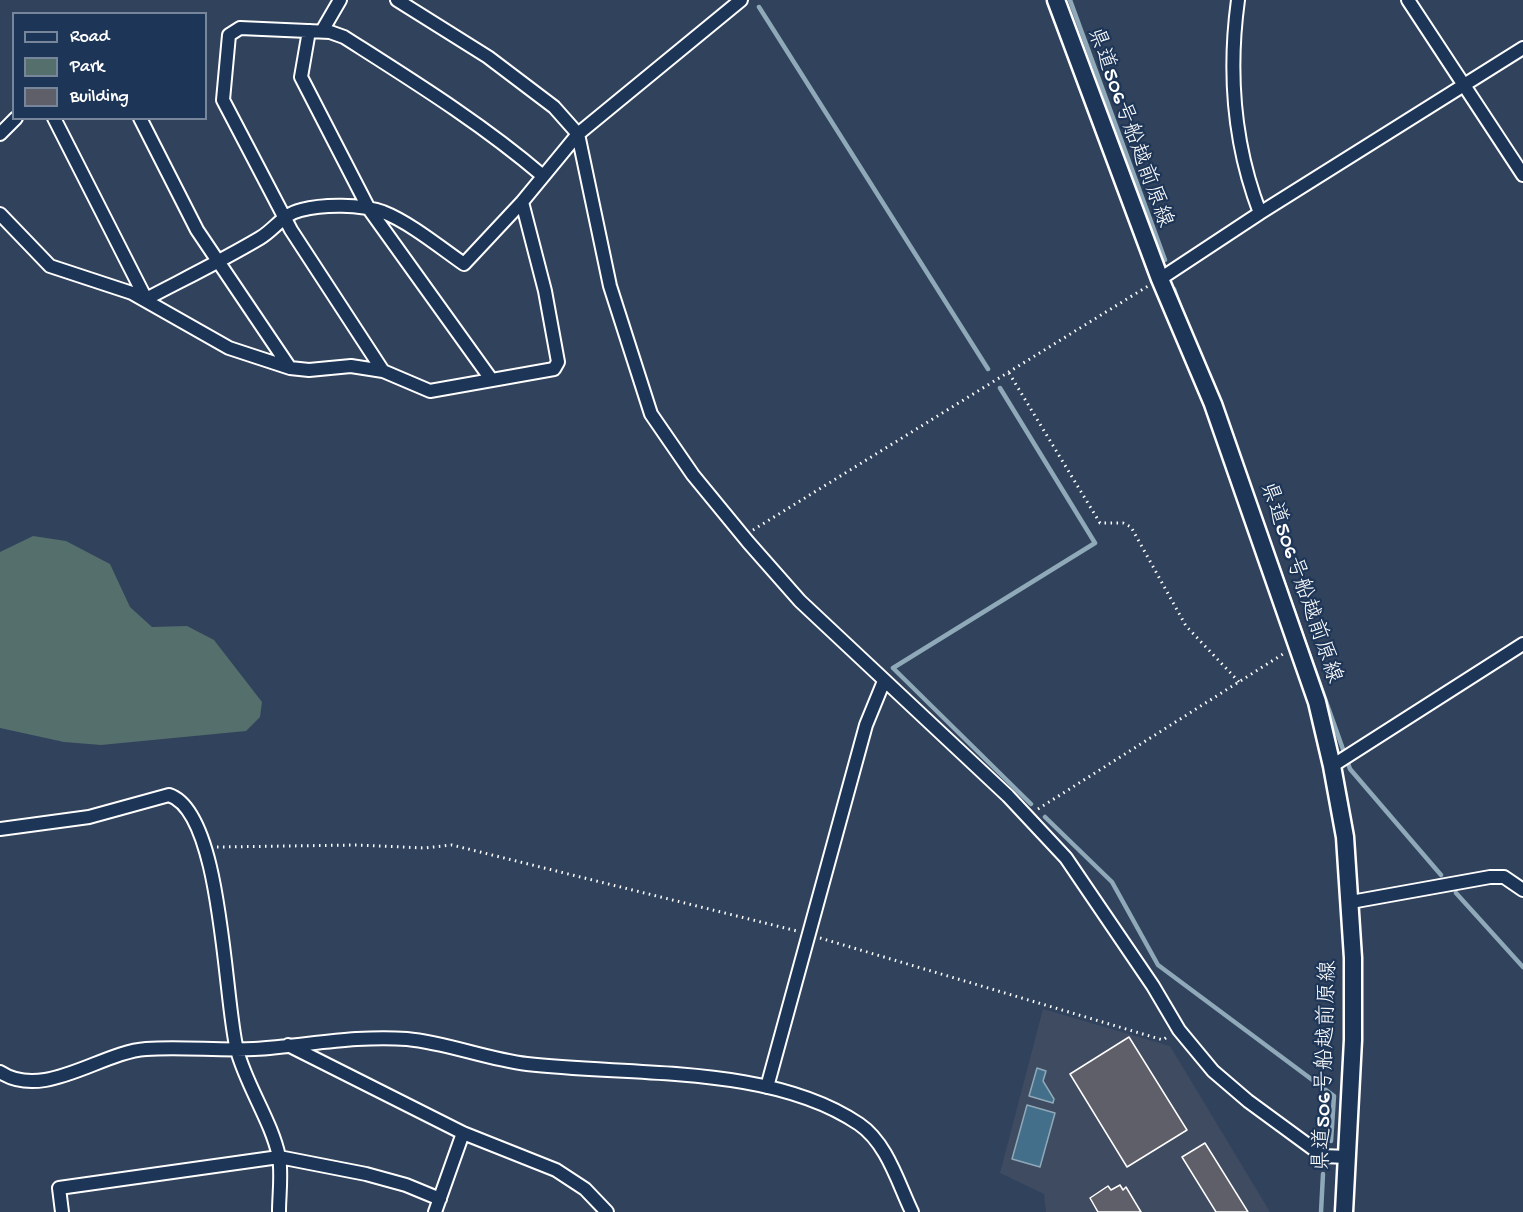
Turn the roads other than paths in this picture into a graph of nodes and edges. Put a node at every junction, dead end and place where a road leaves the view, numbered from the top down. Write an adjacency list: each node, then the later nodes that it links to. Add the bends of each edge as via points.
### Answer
1 (340, 0): 7 (street)
2 (397, 0): 14 (street, via 488,57 554,107)
3 (741, 0): 14 (street)
4 (1056, 0): 23 (main road, 県道506号船越前原線)
5 (1238, 0): 19 (street, via 1232,95)
6 (1408, 0): 9 (street)
7 (316, 31): 16 (street, via 344,37 450,105); 18 (street, via 301,77); 21 (street, via 240,28 229,34 227,45 223,100)
8 (1523, 48): 9 (street)
9 (1464, 86): 15 (street); 19 (street)
10 (14, 120): 13 (street)
11 (55, 120): 24 (street)
12 (141, 120): 22 (street)
13 (0, 134)
14 (578, 134): 16 (street); 29 (street, via 610,286 651,414 693,475 743,536 800,601)
15 (1523, 175)
16 (543, 176): 17 (street)
17 (522, 202): 18 (street, via 464,264 403,221); 27 (street, via 558,362 554,369)
18 (369, 209): 21 (street, via 323,208); 27 (street)
19 (1260, 213): 23 (street)
20 (0, 214): 24 (street, via 50,266)
21 (285, 216): 22 (street, via 264,235); 26 (street)
22 (217, 262): 24 (street); 25 (street)
23 (1160, 279): 30 (main road, 県道506号船越前原線, via 1212,404 1297,644 1317,702)
24 (146, 299): 25 (street, via 229,348)
25 (290, 368): 26 (street, via 351,366)
26 (383, 371): 27 (street, via 430,391)
27 (490, 379)
28 (1523, 644): 30 (street)
29 (884, 681): 37 (street, via 866,725); 40 (street, via 1066,858 1179,1030 1213,1071 1323,1156)
30 (1332, 766): 33 (main road, 県道506号船越前原線, via 1345,837)
31 (0, 829): 35 (street, via 89,817 169,795 186,808 194,819 203,848 222,929)
32 (1523, 890): 33 (street, via 1504,877 1490,877)
33 (1351, 902): 40 (main road, 県道506号船越前原線, via 1353,1040)
34 (287, 1045): 35 (street); 37 (street, via 408,1039 527,1064 651,1071); 38 (street)
35 (237, 1050): 36 (street, via 136,1050 85,1069 20,1082); 39 (street)
36 (0, 1072)
37 (767, 1087): 46 (street, via 822,1104 871,1134)
38 (463, 1133): 41 (street); 45 (street, via 556,1170 585,1189)
39 (279, 1157): 41 (street, via 366,1174); 42 (street, via 59,1188); 43 (street)
40 (1347, 1157): 47 (main road, 県道506号船越前原線)
41 (440, 1199): 44 (street)
42 (62, 1212)
43 (279, 1212)
44 (435, 1212)
45 (607, 1212)
46 (912, 1212)
47 (1344, 1212)

